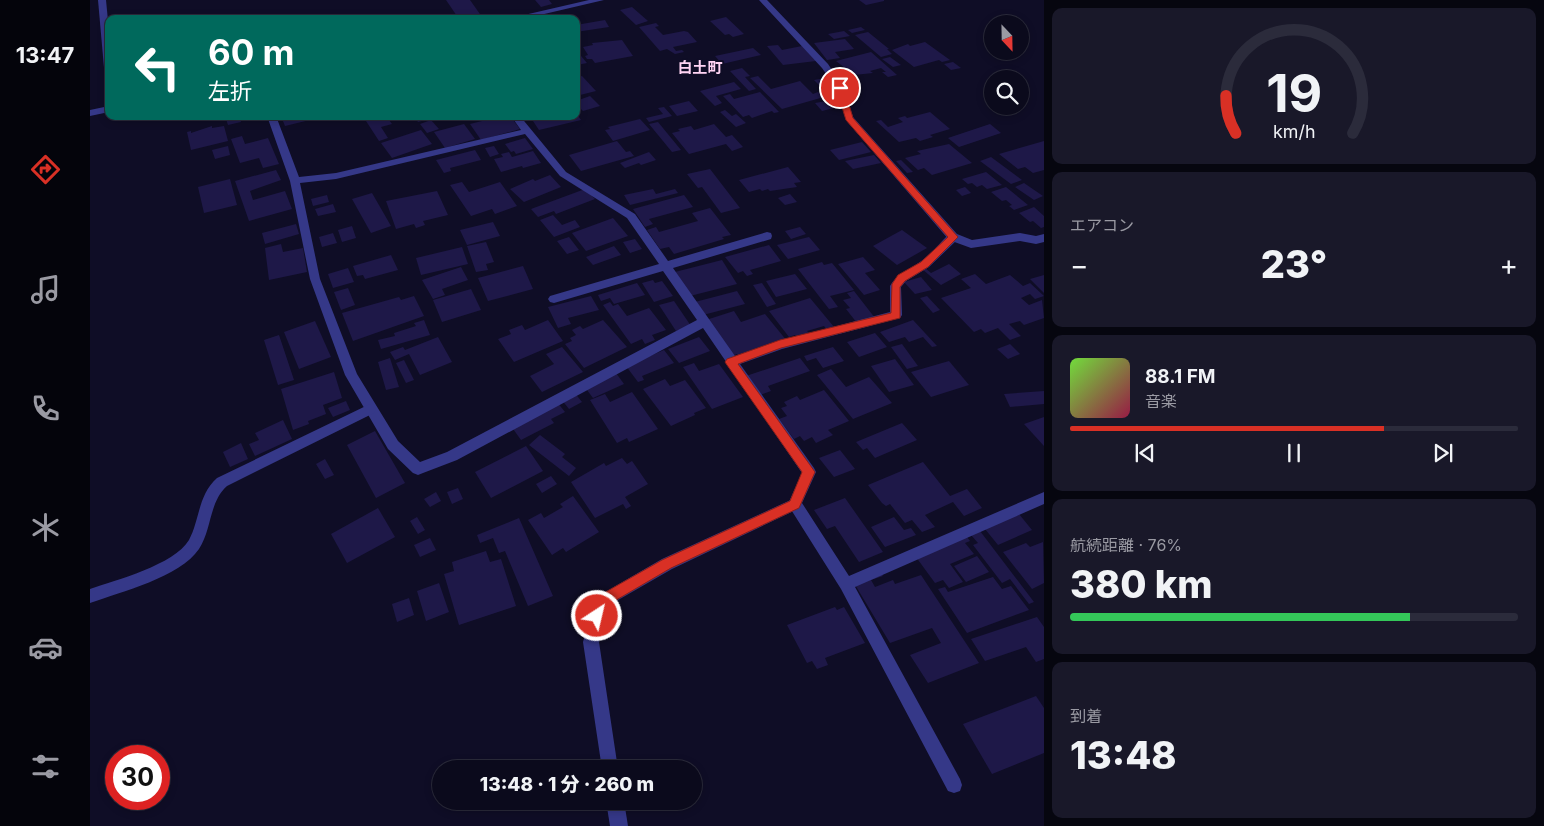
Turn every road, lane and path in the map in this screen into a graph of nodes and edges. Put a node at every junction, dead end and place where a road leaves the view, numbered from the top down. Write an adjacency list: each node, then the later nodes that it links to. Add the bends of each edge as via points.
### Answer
1 (102, 0): 5 (street)
2 (599, 0): 4 (street)
3 (763, 0): 13 (street, via 825,66 840,88 849,118)
4 (530, 15)
5 (105, 34)
6 (105, 110): 7 (street)
7 (90, 113)
8 (272, 120): 11 (street)
9 (518, 120): 10 (street)
10 (526, 131): 11 (street, via 336,176); 15 (street, via 563,174 631,216)
11 (295, 180): 19 (street, via 315,279 352,375)
12 (767, 236): 15 (street)
13 (954, 237): 14 (street, via 971,244 1020,237); 18 (street, via 895,286 896,315 780,344)
14 (1041, 242)
15 (665, 266): 16 (street); 17 (street)
16 (554, 299)
17 (704, 322): 18 (street); 19 (street, via 452,456 418,469 393,444)
18 (731, 362): 21 (street, via 809,472)
19 (370, 409): 23 (street, via 222,482 213,490 194,544 183,556 153,574)
20 (1044, 498): 22 (street)
21 (795, 504): 22 (street); 24 (street, via 667,564 600,602 591,642)
22 (846, 584): 25 (street)
23 (90, 596)
24 (609, 760)
25 (954, 785)
26 (616, 810): 27 (street)
27 (619, 826)

